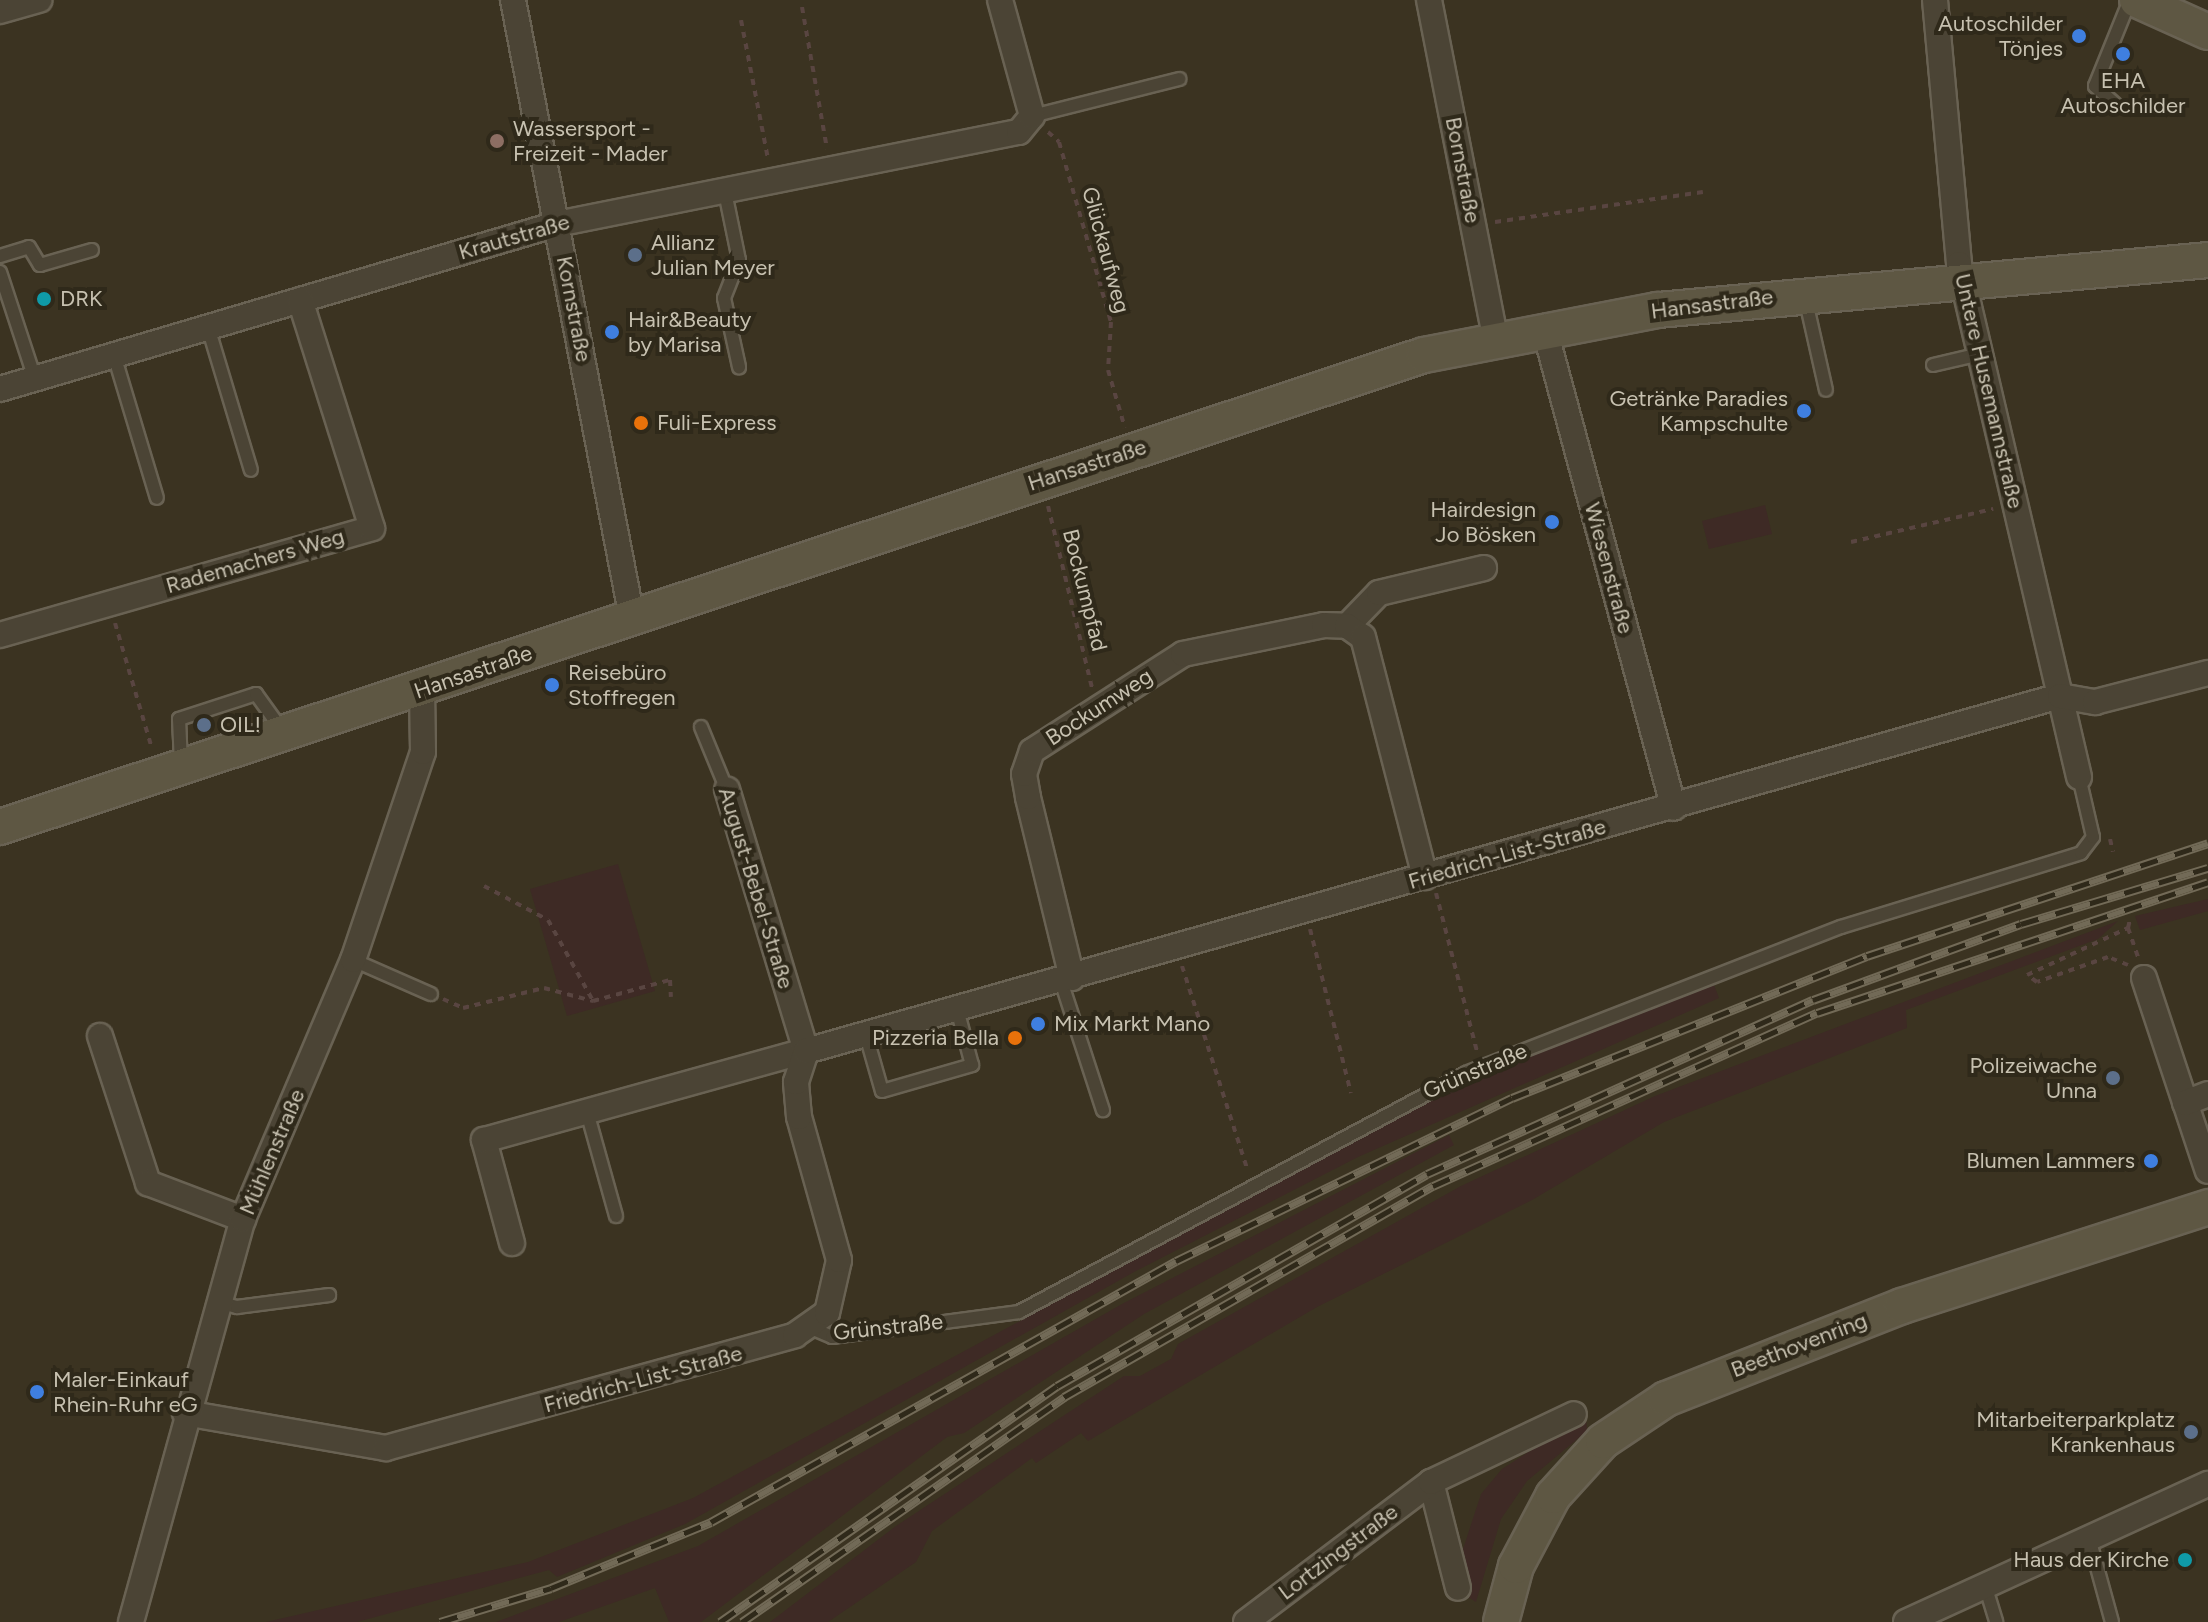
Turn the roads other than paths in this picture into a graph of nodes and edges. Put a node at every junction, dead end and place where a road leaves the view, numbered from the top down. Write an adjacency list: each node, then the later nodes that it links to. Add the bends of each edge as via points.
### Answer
1 (39, 0): 8 (street)
2 (513, 0): 14 (street, Kornstraße)
3 (1000, 0): 12 (street)
4 (1429, 0): 24 (street, Bornstraße)
5 (1935, 0): 19 (street, Untere Husemannstraße)
6 (2130, 0): 11 (lane, via 2095,86)
7 (2159, 4): 9 (main road)
8 (0, 11)
9 (2208, 32)
10 (1179, 79): 12 (lane)
11 (2115, 104)
12 (1032, 116): 13 (street, Krautstraße, via 1019,132)
13 (725, 192): 14 (street, Krautstraße); 28 (lane, via 739,260 724,298)
14 (557, 224): 21 (street, Krautstraße); 35 (street, Kornstraße)
15 (92, 250): 16 (lane, via 40,265 29,247)
16 (0, 256)
17 (2208, 260): 19 (main road, Hansastraße)
18 (0, 272): 29 (lane)
19 (1962, 281): 20 (main road, Hansastraße); 25 (street, Untere Husemannstraße)
20 (1804, 294): 23 (main road, Hansastraße); 31 (lane)
21 (300, 300): 22 (street, Krautstraße); 37 (street, Rademachers Weg, via 372,528)
22 (208, 327): 26 (street, Krautstraße); 32 (lane)
23 (1544, 327): 24 (main road, Hansastraße); 46 (street, Wiesenstraße)
24 (1496, 340): 35 (main road, Hansastraße, via 1424,355)
25 (1980, 354): 27 (lane); 40 (street, Untere Husemannstraße)
26 (114, 355): 29 (street, Krautstraße); 33 (lane)
27 (1933, 365)
28 (739, 367)
29 (35, 379): 30 (street, Krautstraße)
30 (0, 389)
31 (1826, 390)
32 (251, 470)
33 (157, 498)
34 (1484, 568): 36 (street, via 1379,593)
35 (632, 618): 39 (main road, Hansastraße)
36 (1347, 626): 48 (street, via 1363,637); 51 (street, Bockumweg, via 1183,654 1032,751 1024,774)
37 (0, 635)
38 (2208, 673): 40 (street, Friedrich-List-Straße, via 2095,702)
39 (422, 689): 42 (main road, Hansastraße); 49 (street, Mühlenstraße, via 423,752)
40 (2060, 696): 44 (street, Untere Husemannstraße); 46 (street, Friedrich-List-Straße)
41 (701, 727): 45 (lane, August-Bebel-Straße)
42 (284, 733): 43 (main road, Hansastraße); 43 (lane, via 256,694 179,719)
43 (170, 771): 47 (main road, Hansastraße)
44 (2079, 777): 68 (lane, Grünstraße, via 2093,837 2081,853 1841,927 1466,1073 1252,1182 1019,1312 832,1337)
45 (727, 790): 56 (street, August-Bebel-Straße)
46 (1674, 808): 48 (street, Friedrich-List-Straße)
47 (0, 827)
48 (1428, 876): 51 (street, Friedrich-List-Straße)
49 (353, 960): 52 (lane); 64 (street, Mühlenstraße)
50 (2143, 973): 58 (street)
51 (1067, 979): 53 (street, Friedrich-List-Straße); 59 (lane)
52 (431, 994)
53 (957, 1009): 54 (street, Friedrich-List-Straße); 54 (lane, via 972,1065 882,1091)
54 (866, 1035): 56 (street, Friedrich-List-Straße)
55 (100, 1036): 64 (street, via 148,1183)
56 (806, 1051): 60 (street, Friedrich-List-Straße); 68 (street, via 796,1082 799,1117 839,1260 837,1294)
57 (2208, 1094): 58 (street)
58 (2185, 1103): 61 (street)
59 (1103, 1110)
60 (587, 1112): 63 (lane); 65 (street, Friedrich-List-Straße, via 484,1140)
61 (2208, 1171)
62 (2208, 1207): 78 (main road, Beethovenring, via 1902,1306 1666,1399 1603,1441 1553,1496 1516,1566)
63 (616, 1216)
64 (243, 1219): 67 (street, Mühlenstraße)
65 (512, 1243)
66 (329, 1295): 67 (lane, via 237,1307)
67 (219, 1302): 69 (street, Mühlenstraße)
68 (811, 1328): 69 (street, Friedrich-List-Straße, via 386,1448)
69 (185, 1413): 76 (street, Mühlenstraße)
70 (1574, 1414): 71 (street, Lortzingstraße)
71 (1431, 1482): 75 (street); 77 (street, Lortzingstraße)
72 (2208, 1484): 73 (street)
73 (2089, 1538): 74 (street); 81 (lane)
74 (1985, 1585): 79 (street); 80 (lane)
75 (1458, 1588)
76 (133, 1611)
77 (1246, 1622)
78 (1501, 1622)
79 (1906, 1622)
80 (1996, 1622)
81 (2112, 1622)

